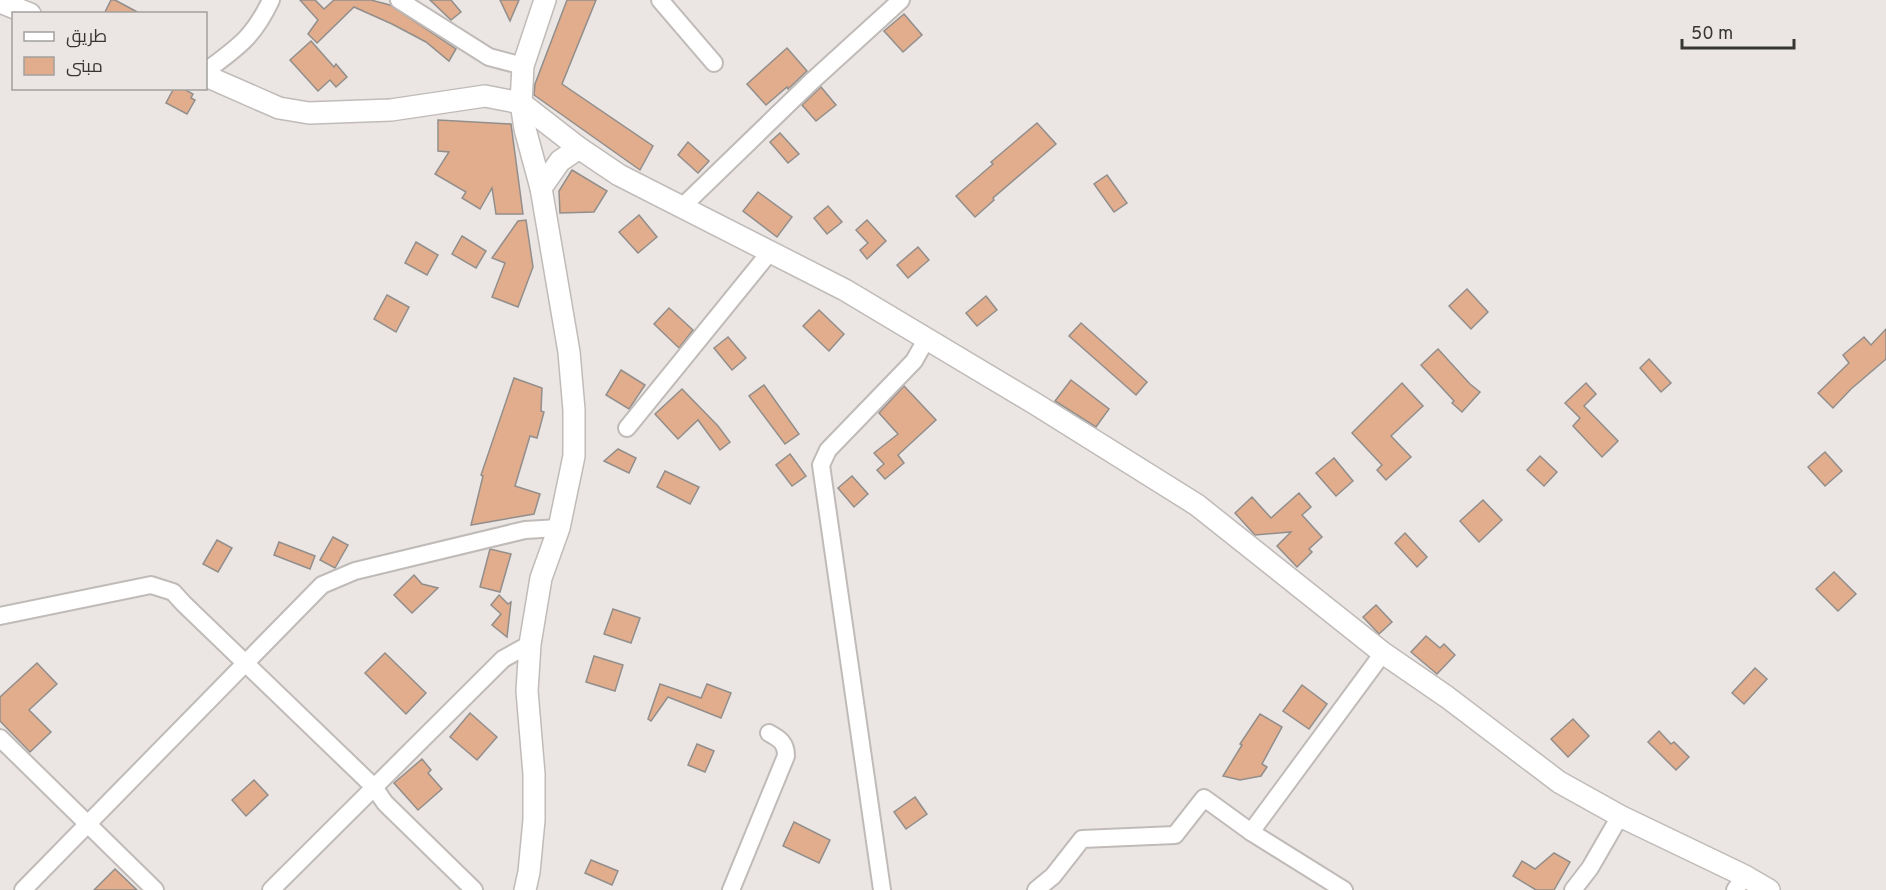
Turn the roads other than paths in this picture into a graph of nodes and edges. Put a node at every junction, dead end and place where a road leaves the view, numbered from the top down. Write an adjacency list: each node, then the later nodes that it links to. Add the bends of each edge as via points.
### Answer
1 (271, 0): 10 (street, via 260,23 243,44)
2 (399, 0): 9 (street, via 489,57)
3 (545, 0): 9 (street)
4 (660, 0): 8 (street)
5 (901, 0): 15 (street)
6 (0, 2): 7 (street)
7 (25, 12)
8 (714, 63)
9 (523, 66): 12 (street)
10 (207, 73)
11 (207, 74): 12 (street, via 279,108 309,113 391,110 485,96)
12 (521, 103): 13 (street); 14 (street)
13 (579, 148): 14 (street, via 560,161); 15 (street, via 619,175)
14 (541, 188): 19 (street, via 569,352 574,410 574,456)
15 (682, 207): 16 (street)
16 (770, 252): 17 (street); 18 (street)
17 (927, 338): 22 (street, via 1197,505); 37 (street, via 914,361 828,450 820,465)
18 (627, 428)
19 (559, 528): 21 (street, via 541,578); 23 (street, via 525,530 355,571 333,580 322,585)
20 (0, 616): 23 (street, via 151,585 173,592)
21 (530, 644): 26 (street, via 503,659); 35 (street, via 527,690 534,820)
22 (1383, 652): 27 (street, via 1559,782); 29 (street)
23 (246, 664): 26 (street); 28 (street)
24 (769, 732): 36 (street, via 786,747 786,756)
25 (0, 738): 28 (street)
26 (374, 787): 33 (street); 34 (street, via 385,803)
27 (1620, 816): 30 (street); 40 (street)
28 (88, 823): 31 (street); 32 (street)
29 (1251, 832): 38 (street, via 1204,798 1175,834 1082,839 1053,876); 39 (street)
30 (1740, 883): 41 (street)
31 (23, 890)
32 (155, 890)
33 (271, 890)
34 (474, 890)
35 (525, 890)
36 (730, 890)
37 (882, 890)
38 (1036, 890)
39 (1344, 890)
40 (1573, 890)
41 (1769, 890)

